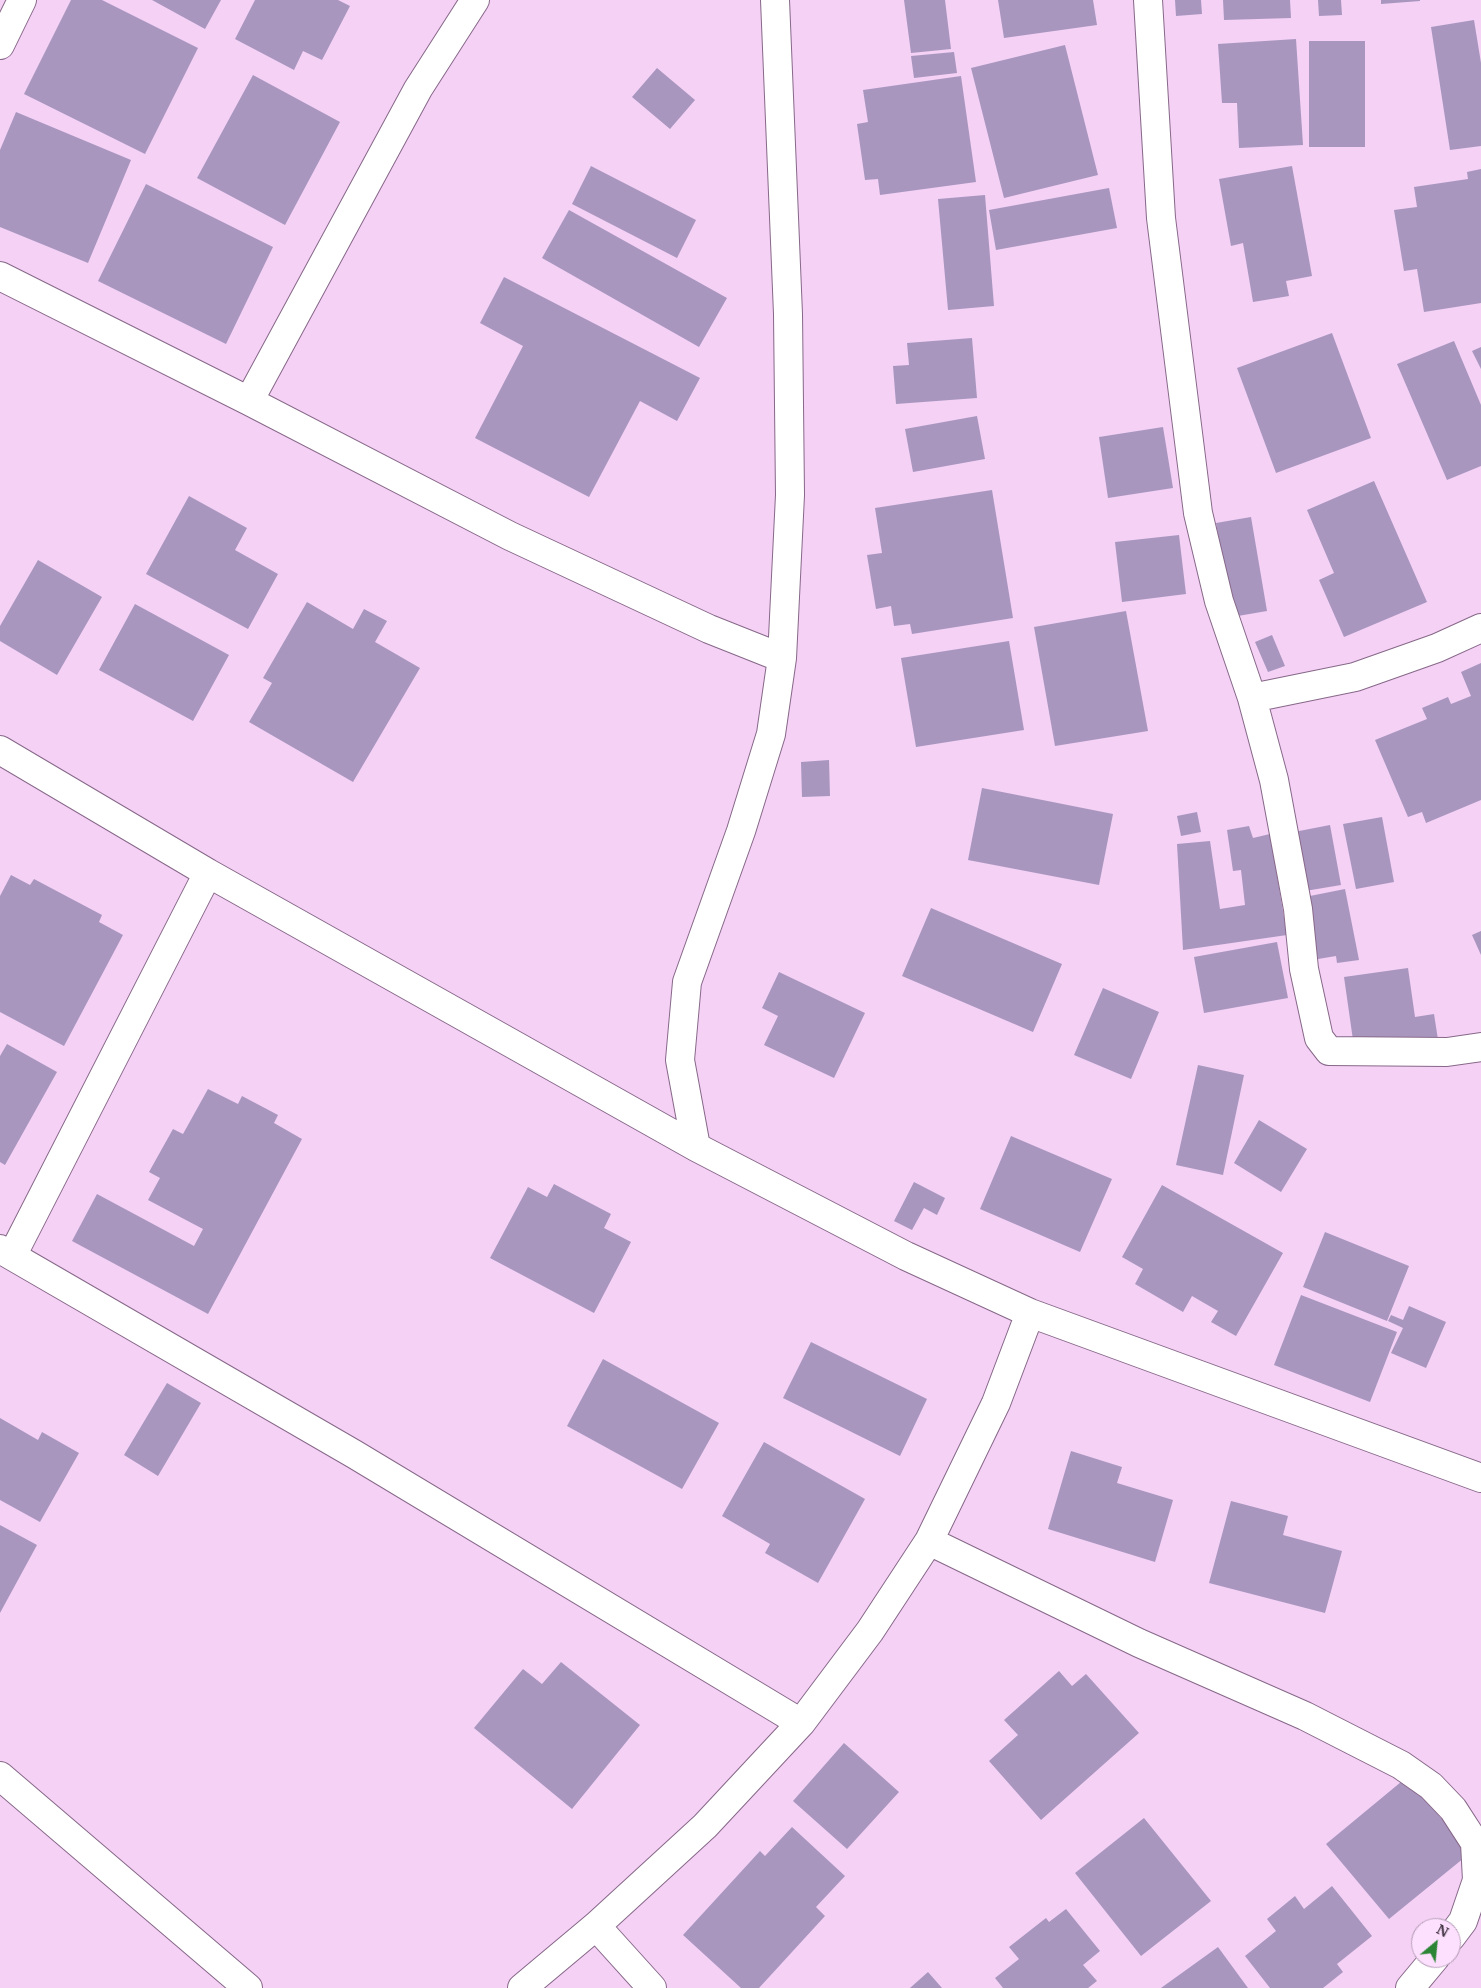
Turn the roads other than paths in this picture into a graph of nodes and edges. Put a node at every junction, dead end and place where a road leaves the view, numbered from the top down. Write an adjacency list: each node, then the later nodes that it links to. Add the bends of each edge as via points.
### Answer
1 (22, 0): 5 (street)
2 (474, 0): 7 (street, via 418,89)
3 (775, 0): 9 (street, via 788,314 790,495)
4 (1148, 0): 10 (street, via 1161,218 1198,513 1219,601)
5 (0, 45)
6 (0, 276): 7 (street)
7 (248, 401): 9 (street, via 510,536 709,629)
8 (1481, 628): 10 (street, via 1437,648 1355,677)
9 (782, 658): 14 (street, via 771,734 741,832 687,982 680,1060)
10 (1252, 698): 13 (street, via 1274,780 1298,909 1304,969 1319,1038 1330,1051 1447,1052)
11 (0, 750): 12 (street)
12 (208, 873): 14 (street); 15 (street)
13 (1481, 1047)
14 (696, 1147): 16 (street, via 906,1256)
15 (6, 1252): 19 (street, via 354,1454)
16 (1030, 1313): 17 (street); 18 (street, via 996,1403)
17 (1481, 1478)
18 (929, 1541): 19 (street, via 870,1631); 21 (street, via 1139,1643 1305,1716 1400,1765 1431,1786 1454,1809 1475,1843 1478,1880)
19 (801, 1724): 22 (street, via 705,1826)
20 (0, 1776): 24 (street)
21 (1461, 1924)
22 (596, 1926): 25 (street); 26 (street)
23 (1427, 1968): 27 (street)
24 (248, 1988)
25 (522, 1988)
26 (652, 1988)
27 (1410, 1988)

